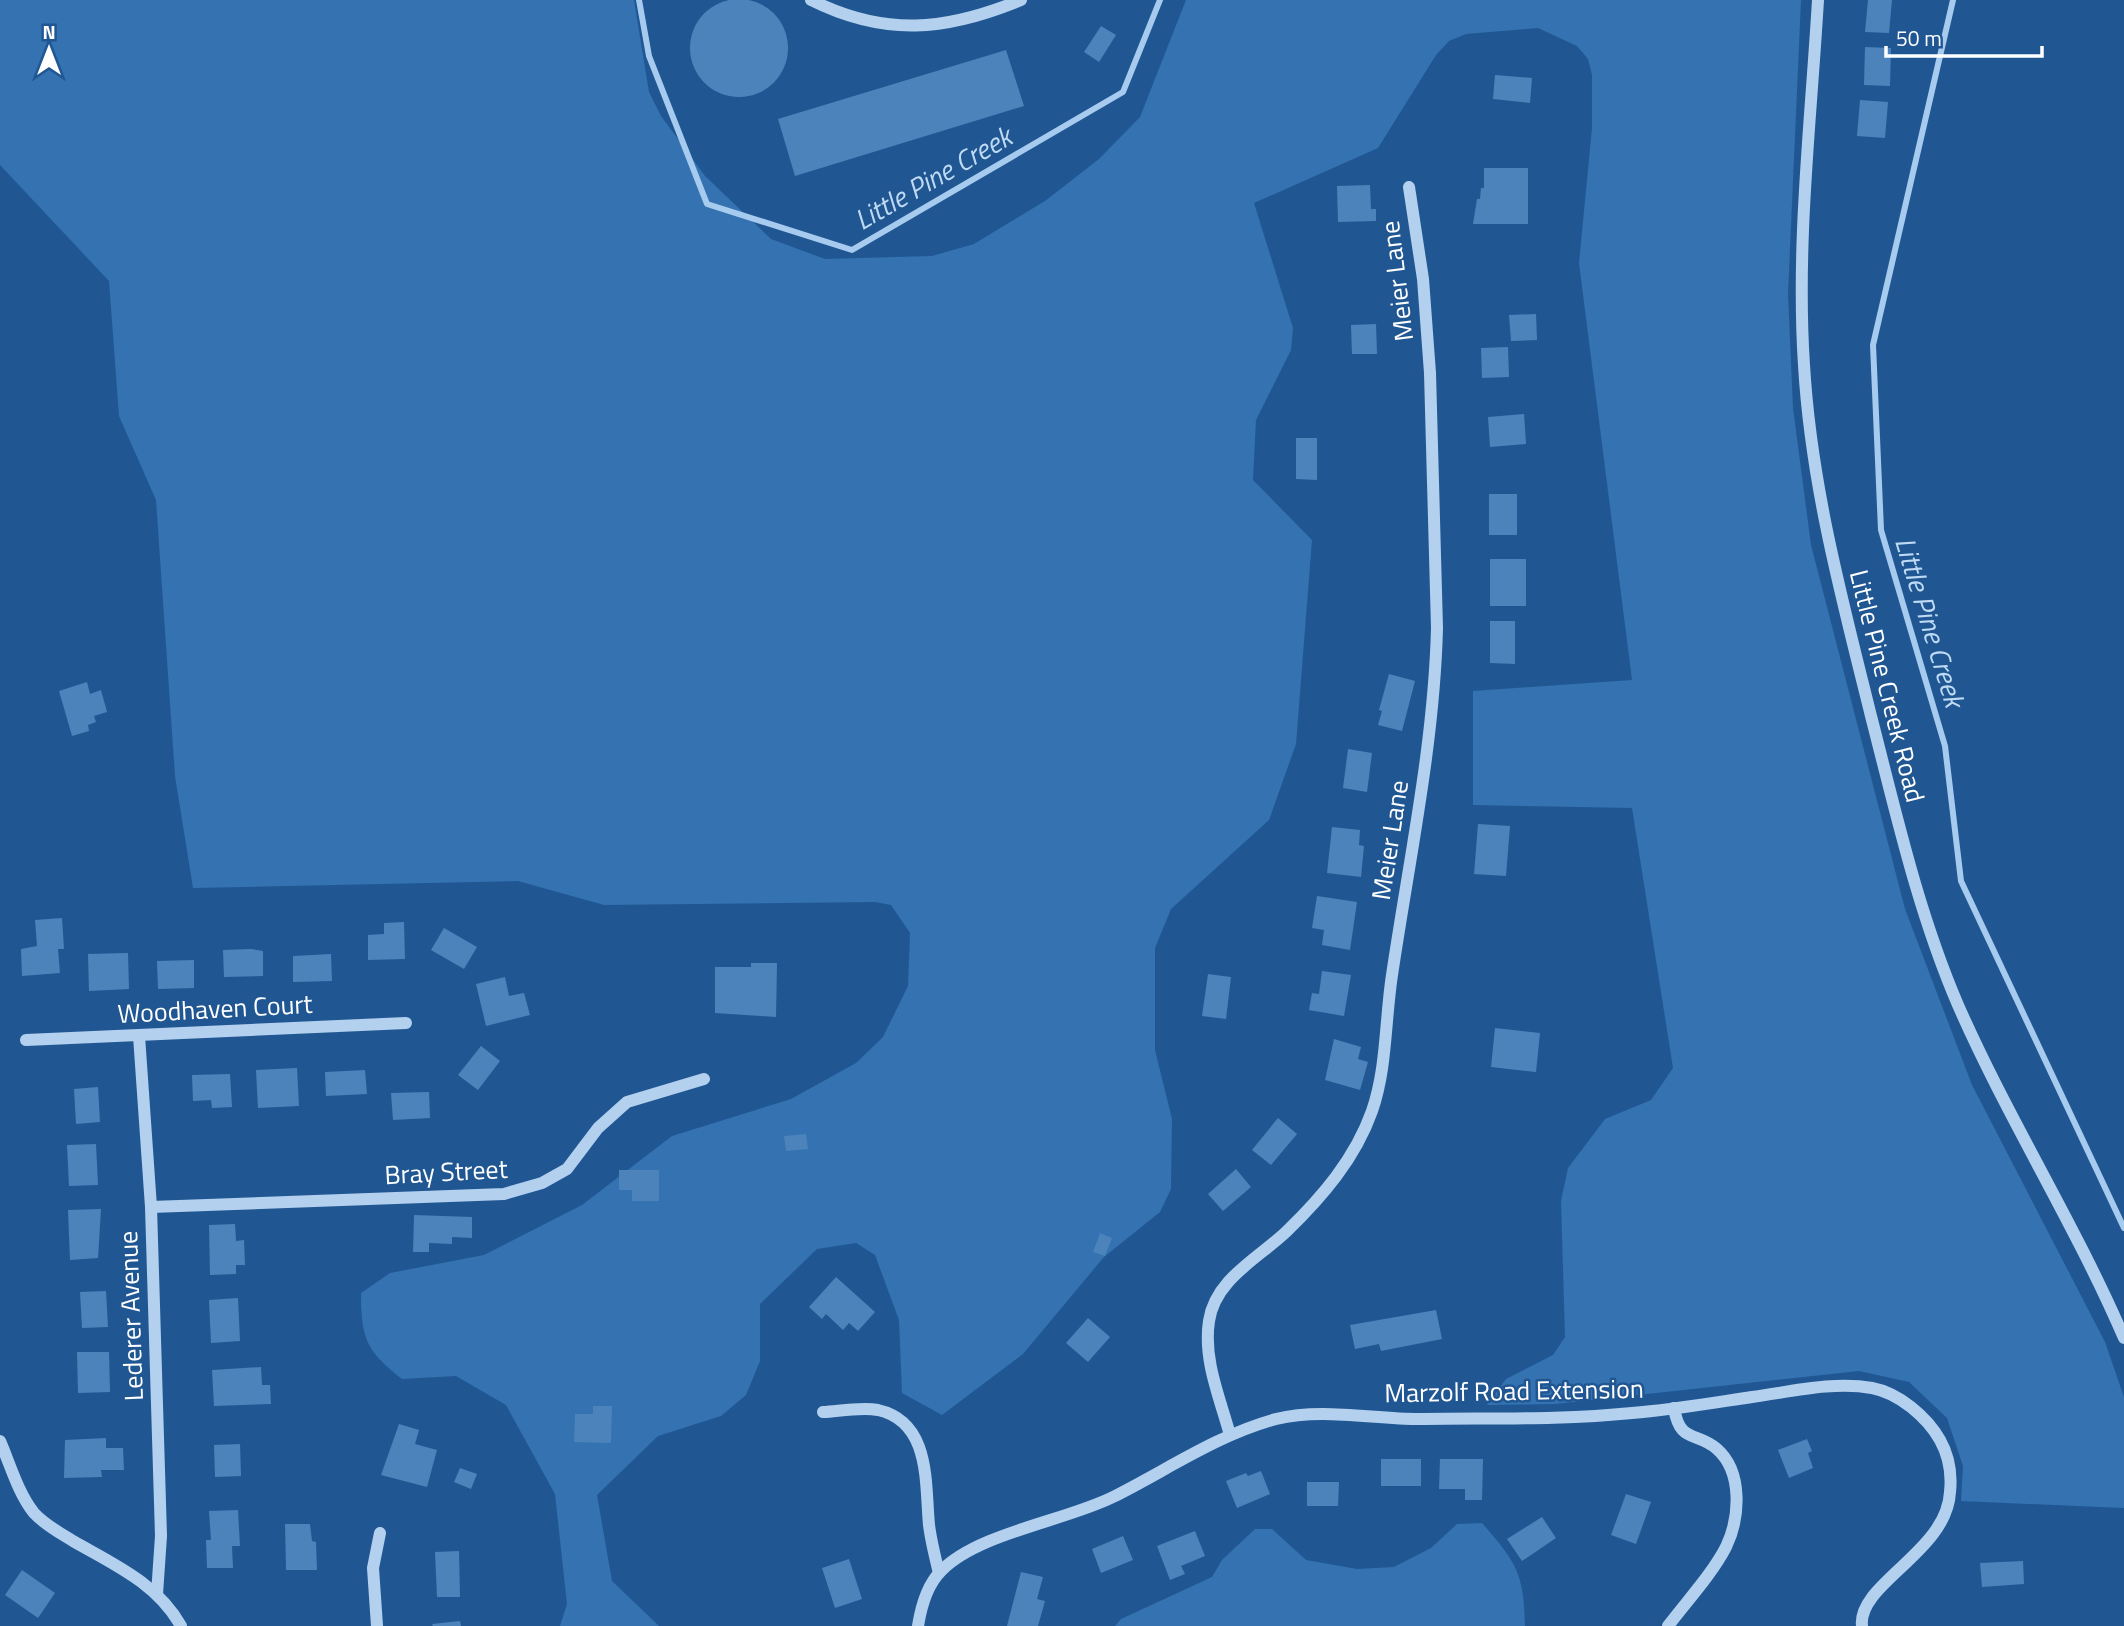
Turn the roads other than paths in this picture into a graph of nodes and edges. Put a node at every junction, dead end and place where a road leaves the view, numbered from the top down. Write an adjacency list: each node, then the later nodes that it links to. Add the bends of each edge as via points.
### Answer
1 (811, 0): 2 (street, via 860,20 905,27 956,22)
2 (1021, 0)
3 (1818, 0): 10 (street, Little Pine Creek Road, via 1803,360 1814,471 1828,546 1911,870 1934,940 1982,1057)
4 (1409, 187): 13 (street, Meier Lane, via 1423,279 1430,373 1437,628 1436,671 1413,851 1377,1092 1364,1131 1320,1197 1231,1278 1213,1305 1208,1354)
5 (406, 1023): 6 (street, Woodhaven Court)
6 (139, 1036): 7 (street, Woodhaven Court); 9 (street, Lederer Avenue)
7 (26, 1040)
8 (705, 1079): 9 (street, Bray Street, via 627,1102 598,1128 567,1169 522,1191)
9 (151, 1208): 17 (street, Lederer Avenue, via 161,1536)
10 (2124, 1338)
11 (1674, 1408): 13 (street, Marzolf Road Extension, via 1559,1417 1297,1416); 18 (street, Marzolf Road Extension, via 1808,1389 1869,1388 1902,1401 1930,1426 1949,1462 1950,1501 1944,1520 1915,1556 1885,1582 1862,1610); 22 (street, via 1682,1432 1715,1447 1725,1458 1735,1482 1736,1500 1726,1548)
12 (823, 1412): 16 (street, via 874,1409 890,1414 910,1430 922,1452)
13 (1230, 1435): 16 (street, Marzolf Road Extension, via 1104,1501 967,1553)
14 (0, 1441): 17 (street, via 34,1513)
15 (380, 1533): 20 (street, via 373,1568)
16 (939, 1573): 21 (street, Marzolf Road Extension, via 923,1603)
17 (157, 1594): 19 (street)
18 (1859, 1623)
19 (181, 1626)
20 (377, 1626)
21 (918, 1626)
22 (1668, 1626)

